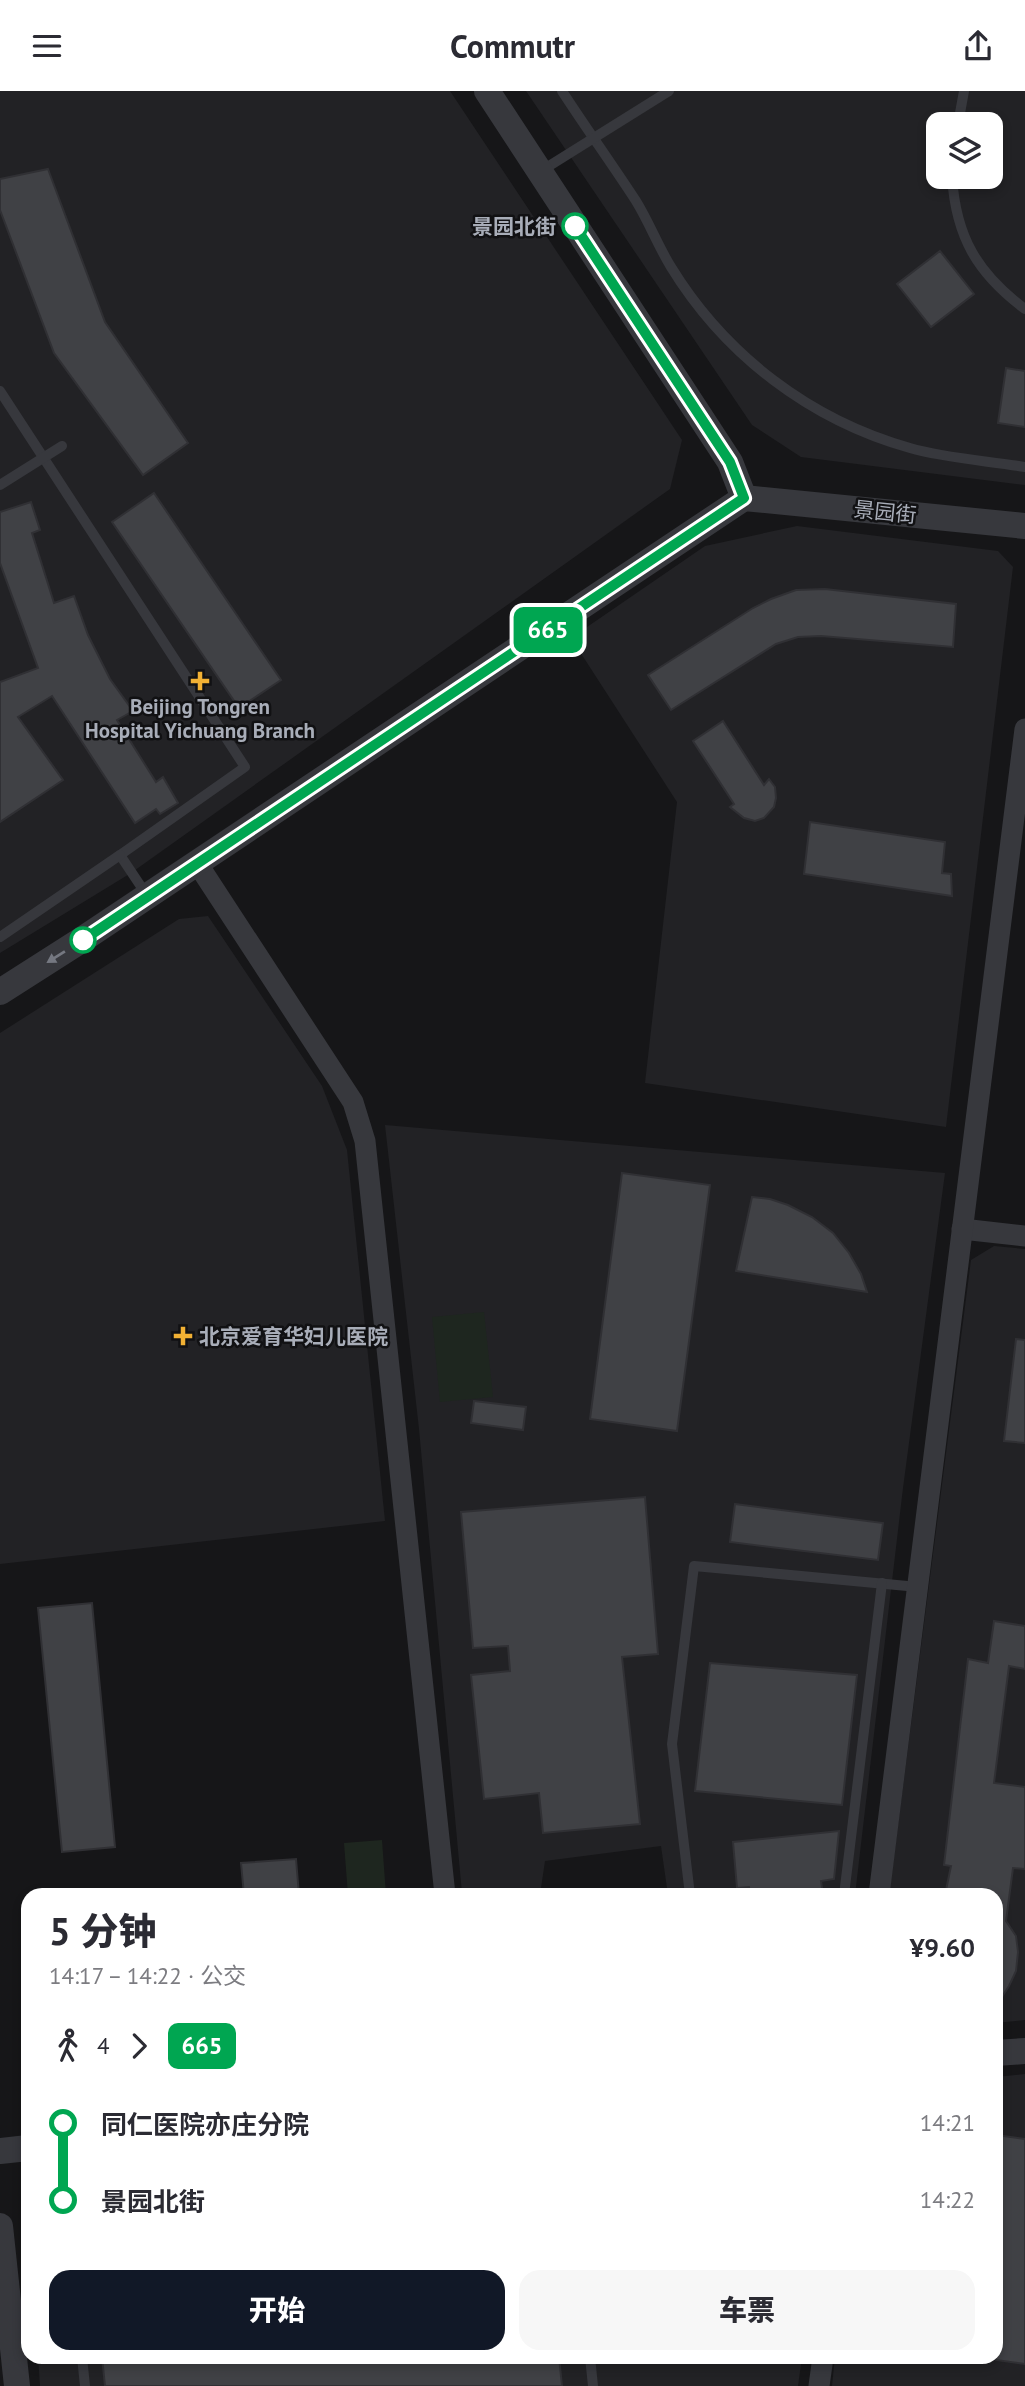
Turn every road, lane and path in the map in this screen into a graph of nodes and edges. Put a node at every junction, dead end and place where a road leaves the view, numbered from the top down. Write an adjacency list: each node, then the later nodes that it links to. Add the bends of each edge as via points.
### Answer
1 (487, 91): 7 (street)
2 (562, 91): 6 (lane)
3 (669, 91): 6 (lane)
4 (964, 91): 5 (lane)
5 (960, 112)
6 (593, 138): 7 (lane); 13 (lane, via 637,203 671,267 712,323 751,363 792,395 849,426 911,449)
7 (540, 172): 15 (street, via 730,462)
8 (953, 189): 9 (lane, via 964,239 986,276)
9 (1025, 310)
10 (0, 391): 12 (lane)
11 (62, 446): 12 (lane)
12 (43, 457): 14 (lane); 18 (lane, via 245,767)
13 (1025, 467)
14 (0, 485)
15 (744, 498): 16 (street, 景园街); 19 (street)
16 (1025, 526)
17 (1025, 729): 23 (street)
18 (120, 855): 20 (lane); 21 (lane)
19 (197, 863): 20 (street); 27 (street, via 353,1102 365,1141)
20 (148, 897): 22 (street, one-way to 22)
21 (0, 937)
22 (0, 992)
23 (962, 1229): 24 (street); 26 (street)
24 (1025, 1236)
25 (882, 1583): 26 (lane); 28 (lane, via 694,1566 672,1744); 29 (lane)
26 (918, 1587): 30 (street)
27 (444, 1888)
28 (689, 1888)
29 (845, 1888)
30 (880, 1888)
31 (1025, 2051): 32 (street)
32 (1003, 2053)
33 (21, 2149): 34 (street)
34 (0, 2151)
35 (0, 2226): 39 (street)
36 (83, 2364): 40 (lane)
37 (591, 2364): 41 (lane)
38 (821, 2364): 42 (street)
39 (17, 2386)
40 (85, 2386)
41 (593, 2386)
42 (819, 2386)

